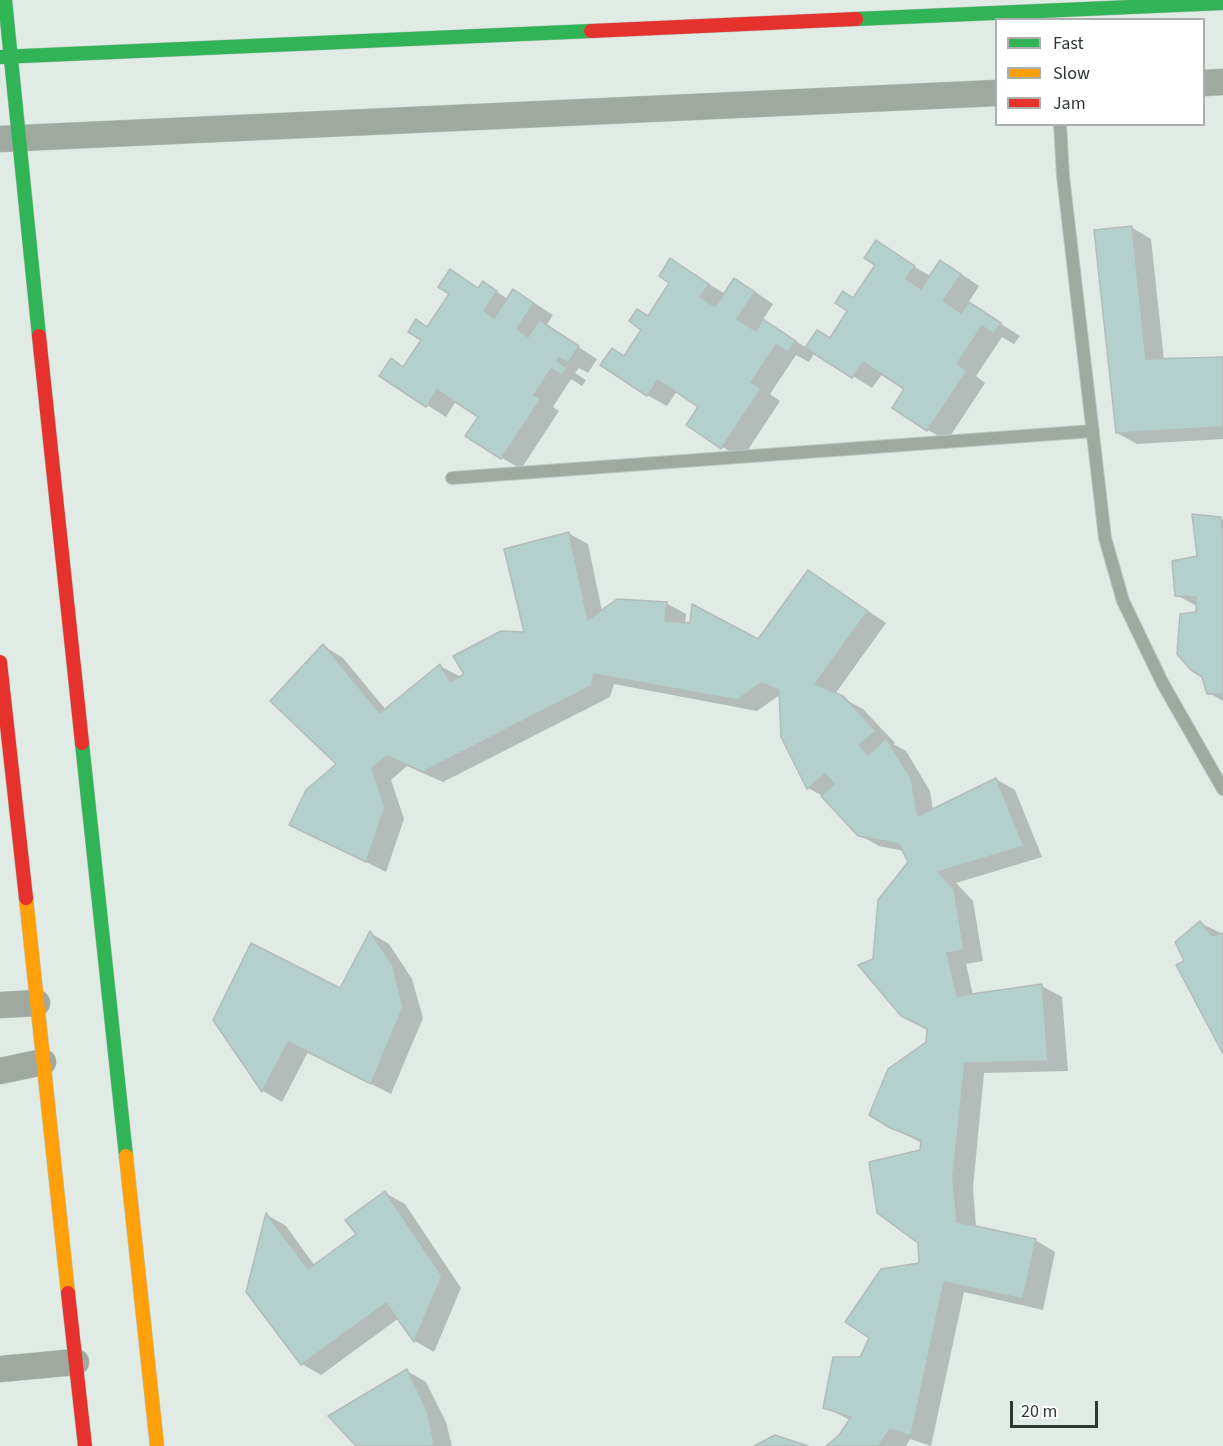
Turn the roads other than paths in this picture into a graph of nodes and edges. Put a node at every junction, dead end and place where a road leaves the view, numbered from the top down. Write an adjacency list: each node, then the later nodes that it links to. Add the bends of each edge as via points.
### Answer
1 (5, 0): 3 (street)
2 (1223, 3): 3 (street)
3 (5, 57): 8 (street)
4 (1223, 82): 5 (street)
5 (1205, 83)
6 (995, 93): 8 (street)
7 (1060, 126): 9 (lane)
8 (9, 139): 20 (street)
9 (1092, 431): 10 (lane); 12 (lane, via 1105,538 1124,601 1163,684)
10 (453, 478)
11 (0, 662): 13 (street)
12 (1223, 789)
13 (37, 1003): 14 (street); 15 (street)
14 (0, 1005)
15 (43, 1062): 16 (street); 17 (street)
16 (0, 1071)
17 (76, 1362): 18 (street); 19 (street)
18 (0, 1369)
19 (85, 1446)
20 (157, 1446)

